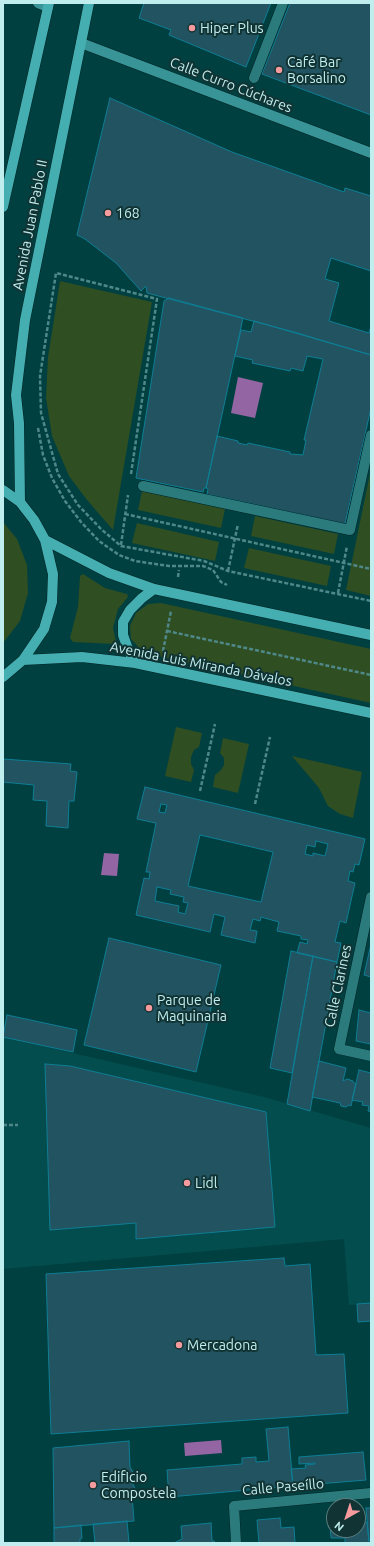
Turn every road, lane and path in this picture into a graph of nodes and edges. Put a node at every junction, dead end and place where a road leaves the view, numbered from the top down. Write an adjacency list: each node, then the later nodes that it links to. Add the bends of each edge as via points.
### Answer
1 (38, 3): 4 (street)
2 (89, 3): 5 (main road, Avenida Juan Pablo II)
3 (283, 3): 6 (street)
4 (48, 5): 8 (main road, Avenida Juan Pablo II)
5 (81, 43): 7 (street, Calle Curro Cúchares); 10 (main road, Avenida Juan Pablo II, via 25,320 16,395)
6 (254, 78)
7 (371, 153)
8 (3, 207)
9 (56, 273): 13 (path, via 157,299)
10 (19, 423): 16 (main road, Avenida Juan Pablo II); 28 (path, via 37,421 43,455 52,478 65,501 99,541 119,555 135,561 208,568)
11 (371, 435): 12 (street)
12 (369, 454): 19 (street)
13 (130, 482): 14 (path); 18 (path)
14 (143, 486): 17 (street)
15 (3, 490): 16 (main road)
16 (20, 502): 21 (main road)
17 (242, 507): 19 (street); 20 (path)
18 (125, 514): 20 (path); 22 (path)
19 (350, 530): 25 (path)
20 (235, 538): 25 (path); 27 (path)
21 (45, 540): 29 (main road, via 109,572); 35 (main road, via 54,574 52,602 44,629)
22 (121, 546)
23 (182, 557): 24 (path)
24 (181, 561)
25 (344, 562): 26 (path); 30 (path)
26 (371, 568)
27 (228, 570)
28 (229, 586)
29 (154, 589): 33 (main road); 36 (main road, via 130,610 123,622 123,635)
30 (338, 593)
31 (172, 606): 32 (path)
32 (167, 631): 34 (path); 37 (path)
33 (371, 635)
34 (162, 657)
35 (23, 660): 36 (main road, Avenida Luis Miranda Dávalos, via 82,657); 38 (main road)
36 (135, 663): 39 (main road, Avenida Luis Miranda Dávalos)
37 (371, 675)
38 (3, 677)
39 (371, 713)
40 (215, 724): 42 (path)
41 (270, 737): 43 (path)
42 (200, 791)
43 (255, 804)
44 (371, 897): 45 (street, Calle Clarines)
45 (369, 916): 46 (street, Calle Clarines, via 339,1049)
46 (371, 1056)
47 (3, 1125): 48 (path)
48 (18, 1125)
49 (371, 1493): 50 (street, Calle Paseíllo, via 234,1506)
50 (236, 1543)

